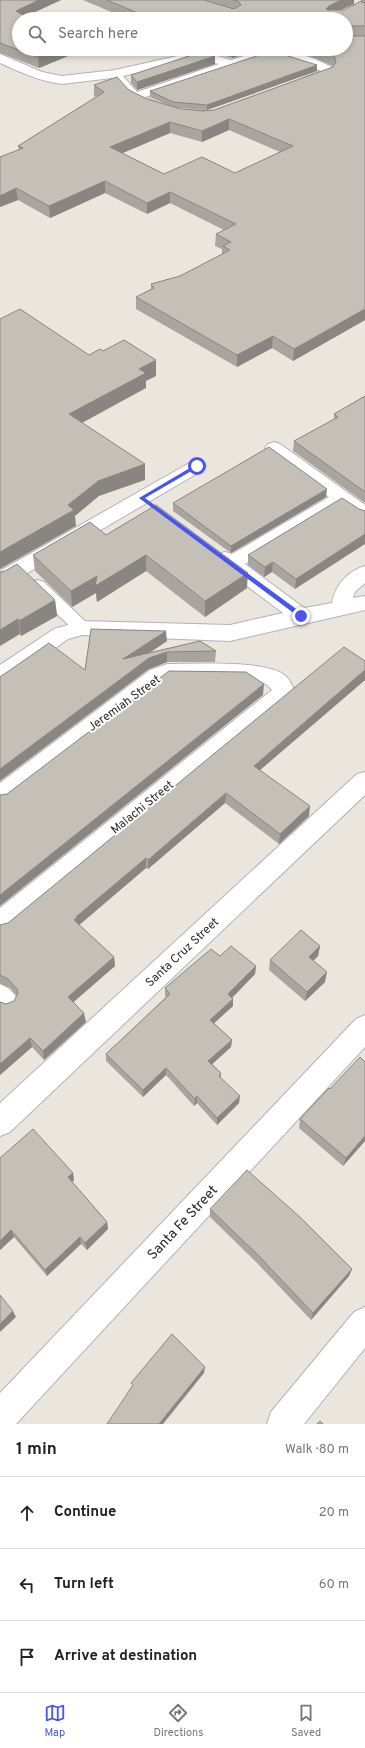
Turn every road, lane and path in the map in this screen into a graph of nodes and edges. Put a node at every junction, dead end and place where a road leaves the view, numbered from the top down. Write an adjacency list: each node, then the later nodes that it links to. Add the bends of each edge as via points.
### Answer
1 (256, 56): 4 (street)
2 (293, 56): 6 (street, via 328,70 324,76)
3 (0, 58): 5 (street, via 54,80)
4 (230, 64): 5 (street, via 204,56 195,56); 7 (street)
5 (115, 74): 7 (street)
6 (295, 86)
7 (135, 97): 8 (street)
8 (162, 109)
9 (274, 448): 11 (street)
10 (197, 466): 15 (street, via 148,503)
11 (342, 498): 12 (street); 14 (street)
12 (365, 514)
13 (212, 550): 14 (street)
14 (231, 564): 20 (street)
15 (20, 568): 17 (street); 21 (lane)
16 (365, 574): 19 (street, via 347,586 342,594)
17 (0, 580)
18 (365, 603): 19 (street)
19 (341, 608): 20 (street)
20 (301, 616): 21 (street, via 230,633)
21 (82, 628): 22 (street, via 61,634)
22 (0, 676)
23 (284, 692): 25 (street, Jeremiah Street, via 282,684 272,676 258,673 167,672 158,676); 26 (street, Malachi Street)
24 (365, 781): 28 (street, Santa Cruz Street)
25 (0, 796)
26 (0, 922)
27 (365, 1028): 30 (street, Santa Fe Street)
28 (0, 1122)
29 (365, 1323): 31 (street)
30 (0, 1417)
31 (283, 1424)

